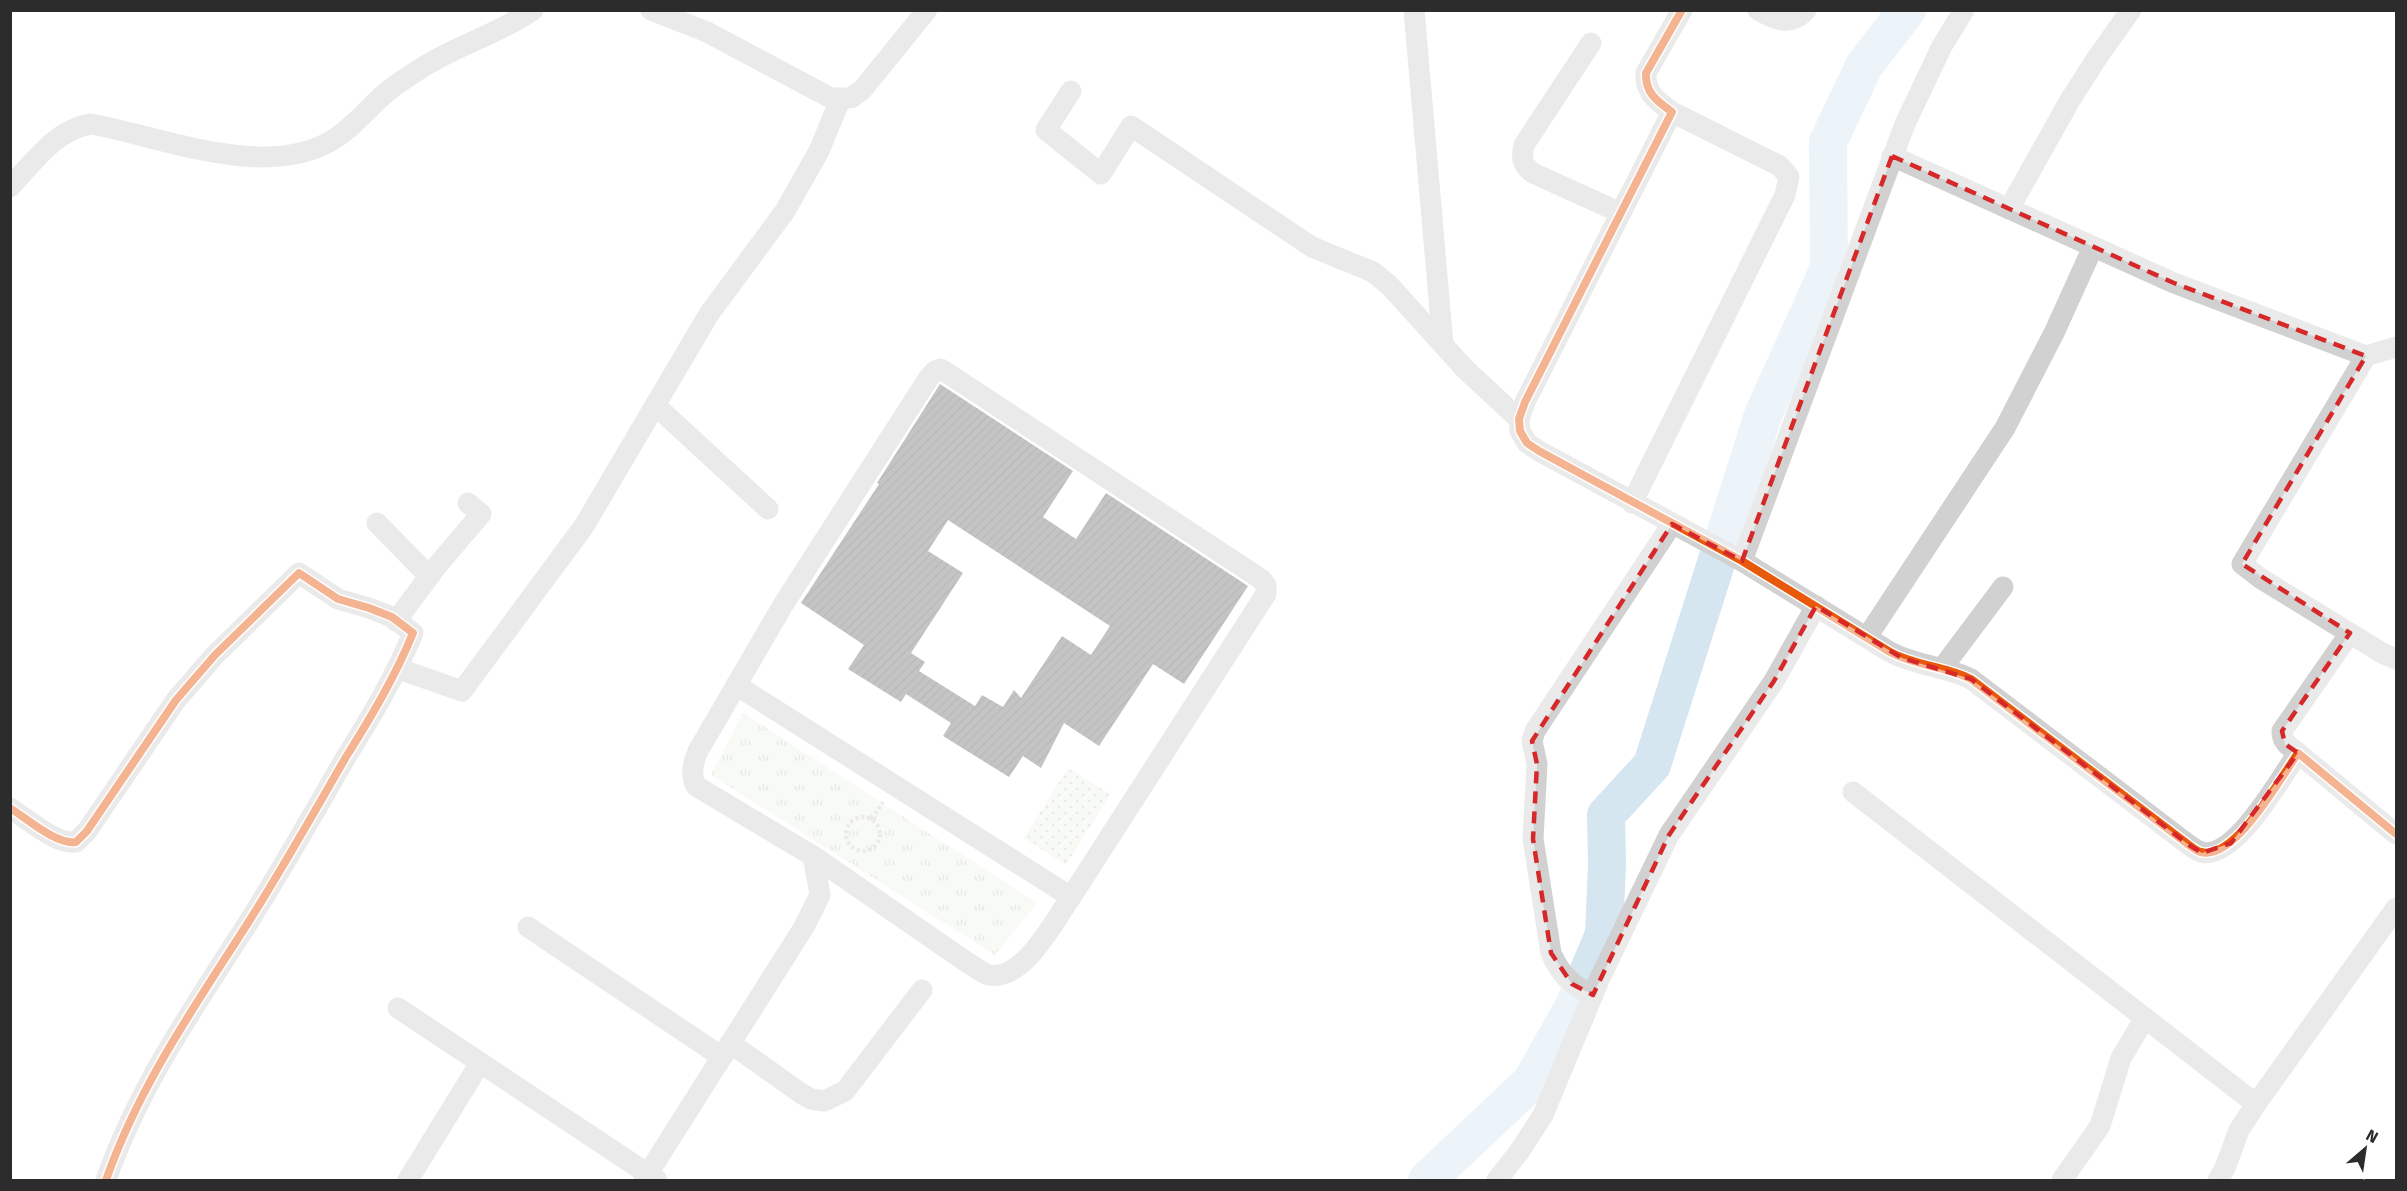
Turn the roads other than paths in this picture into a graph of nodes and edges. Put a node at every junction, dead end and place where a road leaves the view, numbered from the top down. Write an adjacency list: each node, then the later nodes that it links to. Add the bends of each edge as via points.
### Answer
1 (533, 10): 15 (street, via 423,67 380,98 333,140 313,150 284,157 251,156 205,150 91,124 67,131)
2 (651, 10): 12 (street, via 707,32 819,93)
3 (927, 10): 12 (street, via 862,90)
4 (1414, 10): 19 (street)
5 (1683, 10): 13 (street, via 1646,73 1649,91)
6 (1758, 10): 7 (street, via 1775,20 1788,21)
7 (1806, 10)
8 (1964, 10): 14 (street, via 1929,71)
9 (2131, 10): 16 (street, via 2070,100)
10 (1591, 43): 17 (street, via 1524,145 1522,161 1533,173)
11 (1071, 91): 19 (street, via 1046,130 1101,174 1131,126 1312,247 1373,272)
12 (840, 100): 22 (street, via 819,151 785,211 709,314)
13 (1672, 112): 17 (street); 25 (street, via 1780,166 1789,177 1785,195)
14 (1893, 156): 16 (street); 29 (street)
15 (10, 187)
16 (2009, 209): 18 (street)
17 (1621, 213): 23 (street)
18 (2093, 247): 21 (street, via 2174,283); 35 (street, via 2005,428)
19 (1443, 345): 23 (street)
20 (2397, 347): 21 (street)
21 (2366, 356): 34 (street, via 2242,564)
22 (655, 405): 26 (street); 38 (street, via 584,526 462,691)
23 (1519, 418): 25 (street, via 1520,431 1527,443)
24 (468, 503): 30 (street, via 481,513)
25 (1632, 503): 28 (street)
26 (768, 510)
27 (377, 522): 30 (street)
28 (1672, 525): 29 (street); 51 (street, via 1532,741 1537,764 1533,839 1551,953 1558,970)
29 (1738, 559): 32 (street)
30 (429, 576): 33 (street)
31 (2003, 587): 37 (street)
32 (1816, 606): 35 (street); 51 (street, via 1774,681 1669,835)
33 (396, 621): 38 (street, via 413,633); 42 (street, via 338,599 299,573 215,655 176,700 76,842 58,838)
34 (2350, 633): 36 (street); 40 (street, via 2282,731 2285,744)
35 (1867, 638): 37 (street, via 1902,658)
36 (2397, 659)
37 (1943, 667): 40 (street, via 1991,692 2202,853 2217,851 2245,830)
38 (399, 669): 58 (street, via 248,923 165,1052 129,1121)
39 (736, 685): 44 (street, via 698,751 692,778 696,786); 47 (street); 47 (street, via 928,379 934,371 948,372 1266,585 1266,594)
40 (2298, 753): 43 (street)
41 (1853, 792): 53 (street)
42 (10, 808)
43 (2397, 834)
44 (813, 856): 45 (street); 46 (street)
45 (858, 887): 46 (street); 47 (street, via 989,975 1007,973 1033,952)
46 (820, 895): 54 (street)
47 (1071, 897)
48 (2397, 908): 56 (street)
49 (528, 927): 54 (street)
50 (922, 990): 54 (street, via 845,1091 824,1101 801,1094)
51 (1584, 990): 60 (street, via 1543,1114)
52 (398, 1008): 55 (street)
53 (2145, 1018): 56 (street); 61 (street, via 2121,1058 2100,1126)
54 (726, 1050): 57 (street)
55 (480, 1063): 57 (street); 59 (street)
56 (2256, 1104): 62 (street, via 2239,1130)
57 (650, 1178)
58 (106, 1180)
59 (408, 1180)
60 (1497, 1180)
61 (2062, 1180)
62 (2218, 1180)

